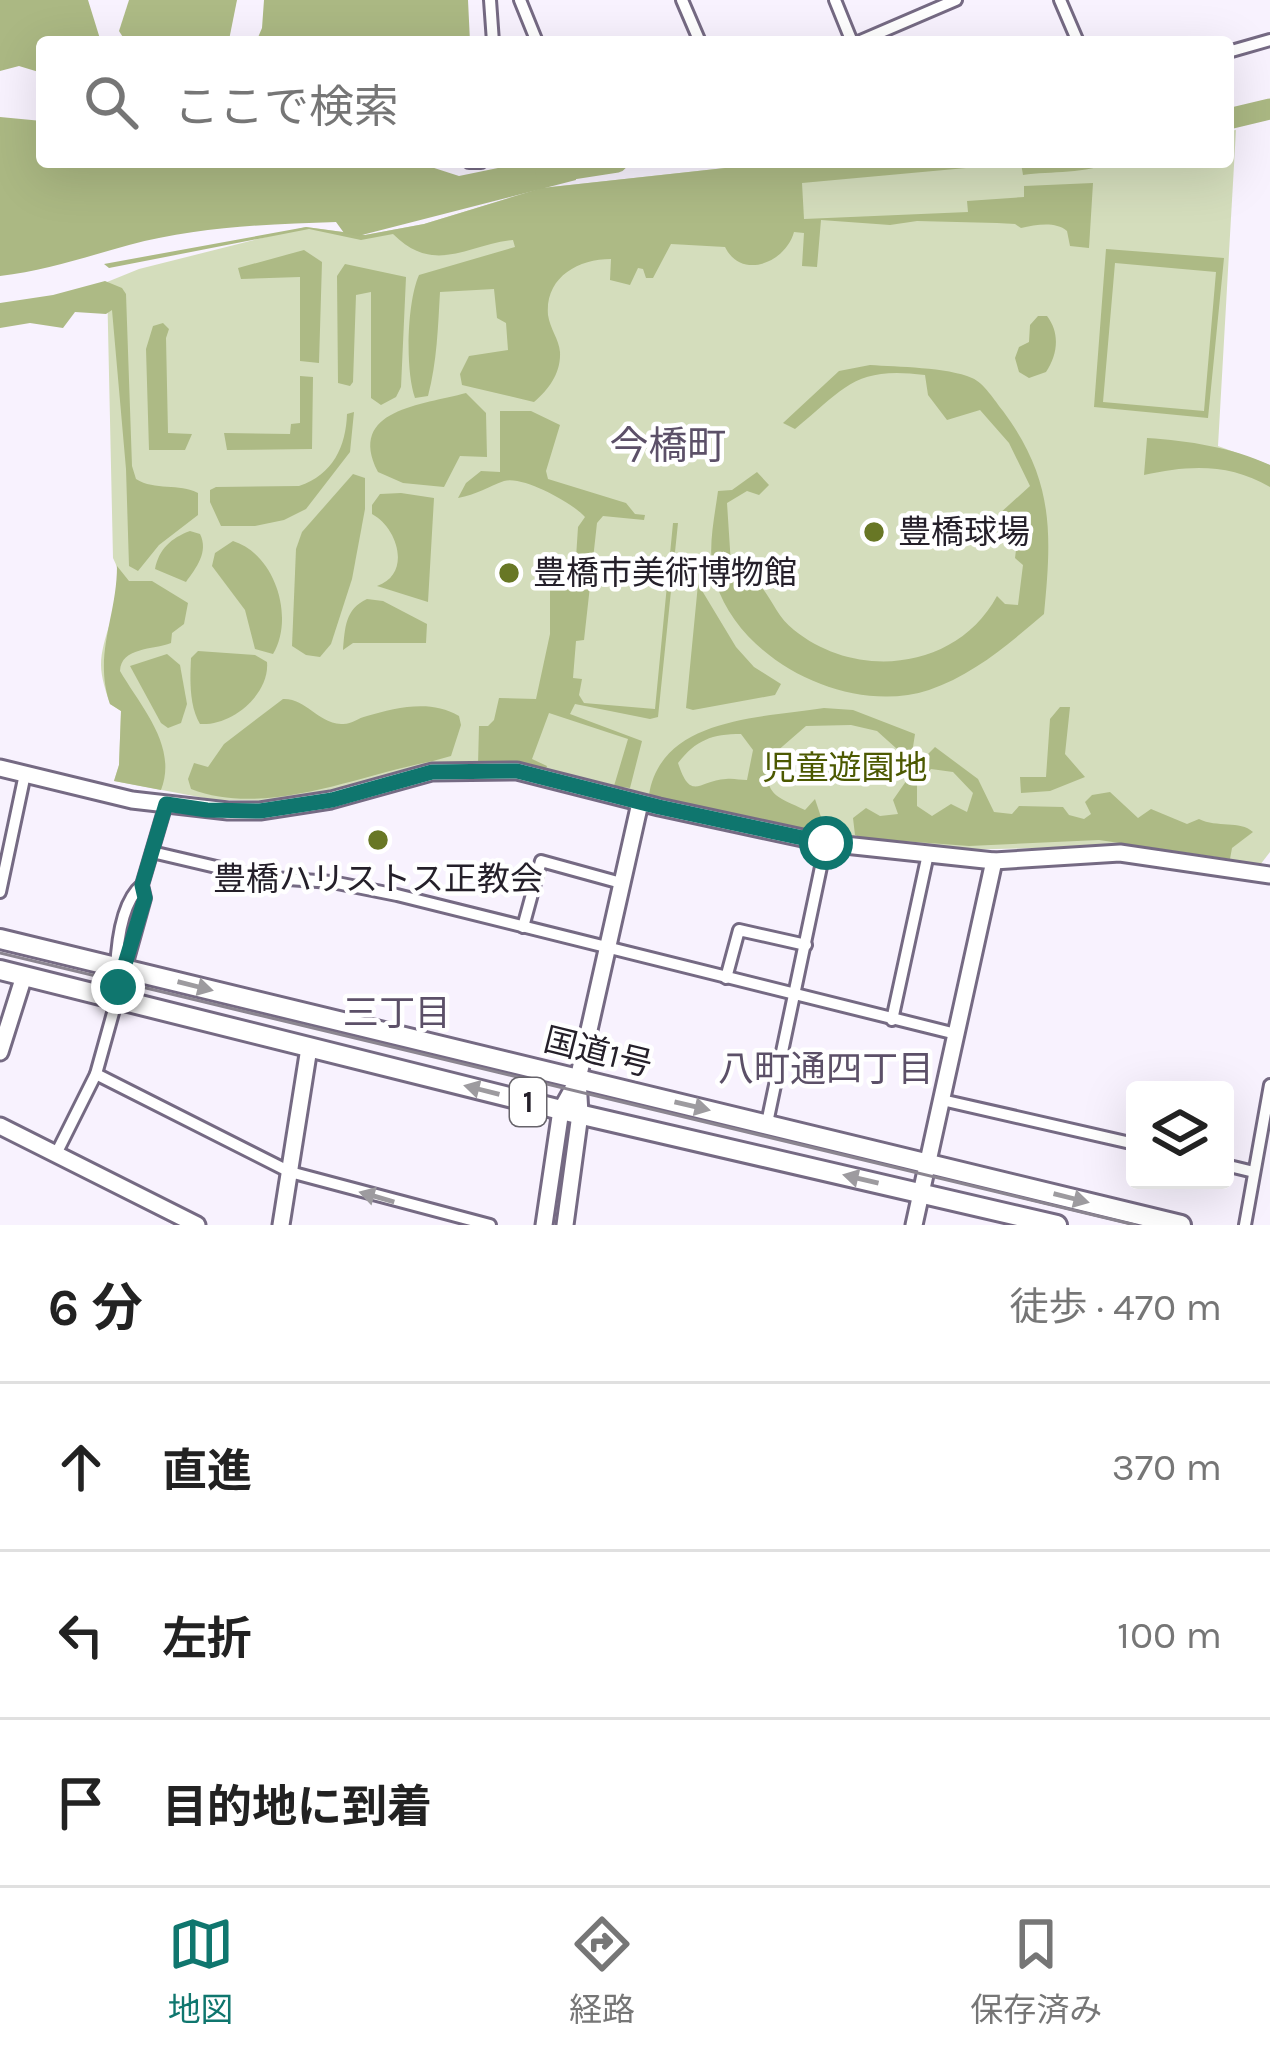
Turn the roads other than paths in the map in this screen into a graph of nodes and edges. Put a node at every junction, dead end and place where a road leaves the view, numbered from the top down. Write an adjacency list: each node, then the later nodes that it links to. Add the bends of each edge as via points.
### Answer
1 (490, 0): 7 (street)
2 (520, 0): 8 (street)
3 (682, 0): 9 (street)
4 (835, 0): 10 (street)
5 (956, 0): 11 (street)
6 (1060, 0): 12 (street)
7 (493, 36)
8 (535, 36)
9 (697, 36)
10 (852, 36)
11 (869, 36)
12 (1075, 36)
13 (1270, 40): 14 (street)
14 (1234, 50)
15 (0, 768): 16 (street)
16 (25, 774): 18 (street); 20 (street)
17 (640, 803): 18 (street, via 517,771 432,772 260,811); 19 (street); 25 (street)
18 (166, 804): 21 (street)
19 (826, 843): 22 (street); 29 (street)
20 (2, 850): 26 (street, via 8,858)
21 (152, 852): 27 (street, via 259,877 397,895); 31 (street, via 132,893)
22 (928, 854): 23 (street); 37 (street)
23 (994, 861): 24 (street, via 1120,853); 38 (street)
24 (1267, 870)
25 (622, 883): 27 (street, via 542,861); 30 (street)
26 (0, 892)
27 (523, 927): 30 (street)
28 (0, 939): 31 (highway, 国道1号 / 1)
29 (806, 945): 34 (street, via 739,930); 35 (street)
30 (606, 948): 34 (street); 42 (street)
31 (120, 968): 36 (street); 42 (highway, 国道1号 / 1, one-way to 42)
32 (0, 970): 33 (highway, 国道1号 / 1)
33 (24, 976): 36 (highway, 国道1号 / 1); 40 (street)
34 (726, 978): 35 (street)
35 (794, 995): 37 (street); 46 (street)
36 (114, 999): 39 (highway, 国道1号 / 1); 41 (street)
37 (892, 1019): 38 (street)
38 (956, 1034): 44 (street)
39 (309, 1048): 45 (highway, 国道1号 / 1, one-way to 39); 53 (street)
40 (0, 1052)
41 (96, 1073): 50 (street); 53 (street)
42 (578, 1079): 45 (street); 46 (highway, 国道1号 / 1, one-way to 46)
43 (1270, 1085): 48 (street)
44 (942, 1100): 49 (street); 51 (street)
45 (571, 1112): 55 (highway, 国道1号 / 1, one-way to 45); 59 (street); 60 (street)
46 (767, 1124): 51 (highway, 国道1号 / 1)
47 (0, 1126): 50 (street)
48 (1266, 1131): 54 (street)
49 (1126, 1142)
50 (56, 1154): 56 (street)
51 (928, 1162): 55 (street); 63 (highway, 国道1号 / 1, one-way to 63)
52 (1234, 1167): 54 (street)
53 (290, 1172): 57 (street); 58 (street, one-way to 53)
54 (1254, 1172): 64 (street)
55 (922, 1193): 61 (street); 62 (highway, 国道1号 / 1)
56 (197, 1225)
57 (281, 1225)
58 (490, 1225)
59 (544, 1225)
60 (565, 1225)
61 (914, 1225)
62 (1057, 1225)
63 (1181, 1225)
64 (1245, 1225)

